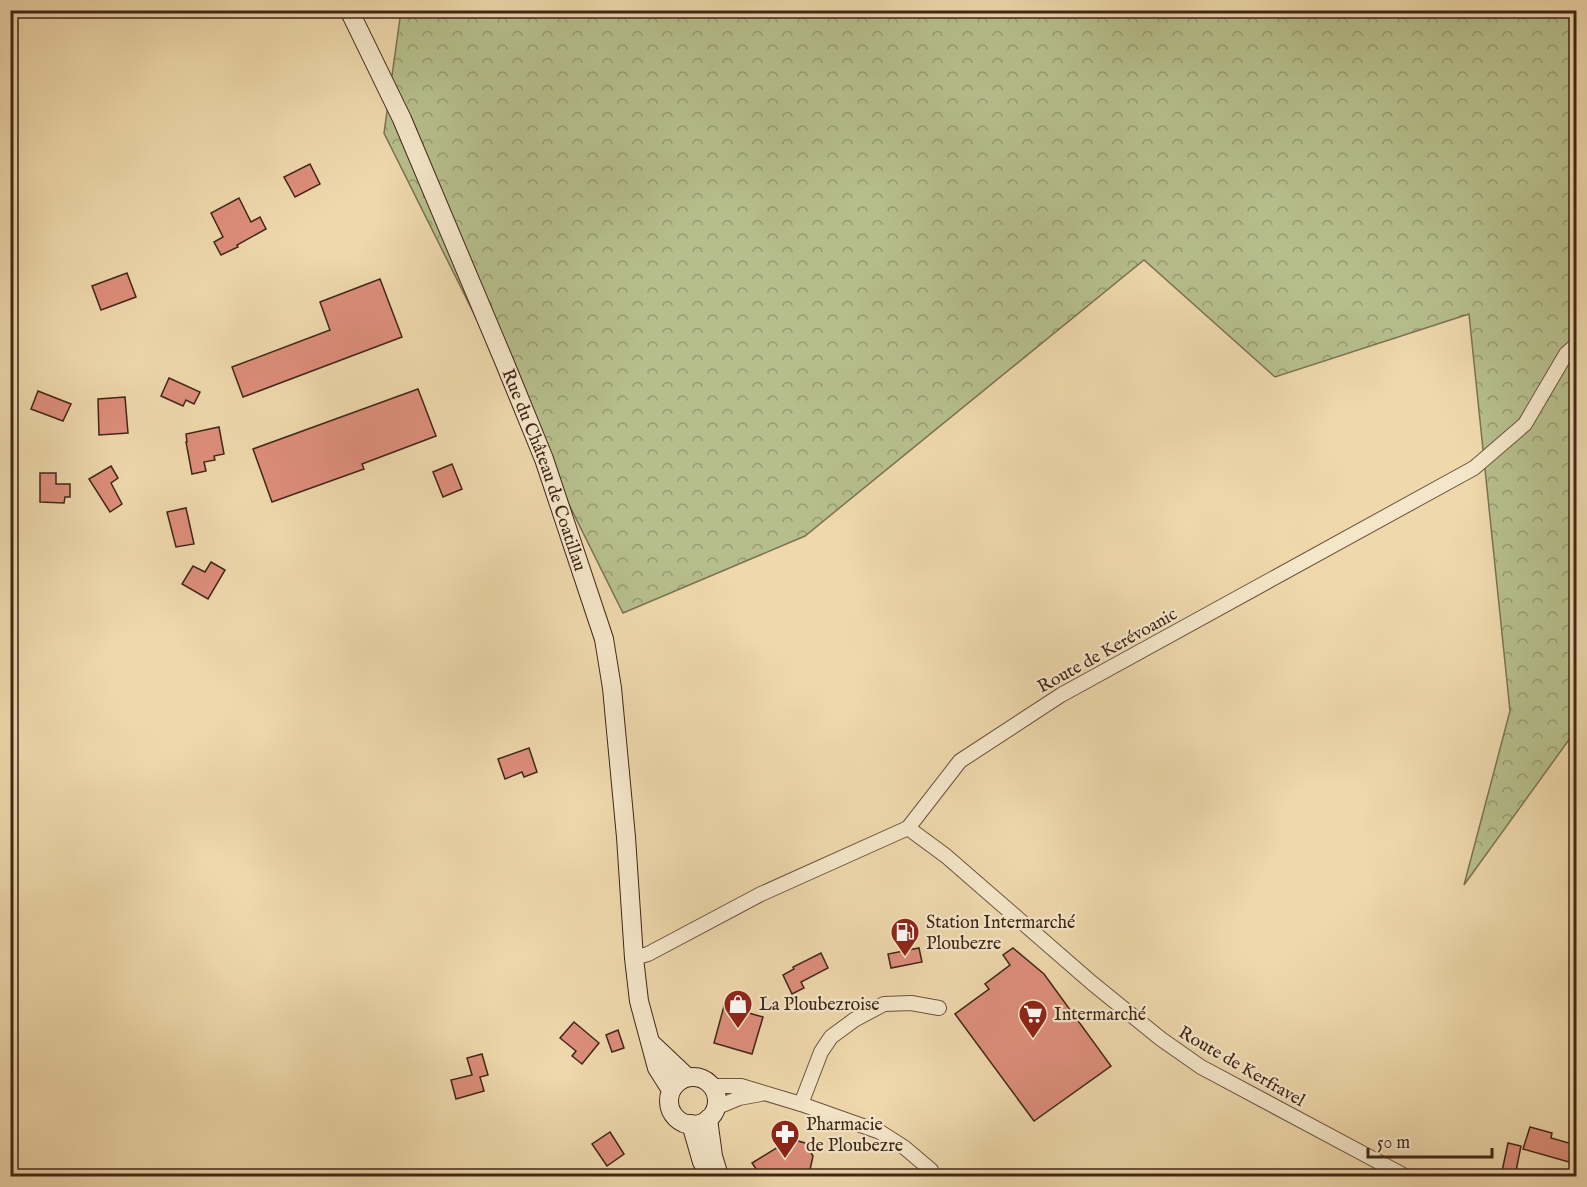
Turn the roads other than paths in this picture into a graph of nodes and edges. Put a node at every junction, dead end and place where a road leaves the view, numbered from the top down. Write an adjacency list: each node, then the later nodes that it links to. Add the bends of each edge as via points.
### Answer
1 (349, 10): 4 (main road, Rue du Château de Coatillau, via 402,119 544,459 604,639 626,837)
2 (1576, 345): 3 (street, Route de Kerévoanic, via 1566,354 1525,424 1474,468 1061,695 960,761)
3 (908, 828): 4 (street, Route de Kerévoanic, via 761,894); 16 (street, Route de Kerfravel, via 1161,1039 1201,1067)
4 (634, 958): 6 (main road, Rue du Château de Coatillau, via 639,1001)
5 (939, 1008): 11 (street, via 884,1004 831,1036)
6 (650, 1042): 7 (main road); 9 (main road, Rue du Château de Coatillau, via 657,1068)
7 (687, 1077): 8 (main road, via 705,1080); 9 (main road)
8 (712, 1086): 10 (street, via 741,1086); 12 (main road, via 716,1097)
9 (671, 1090): 12 (main road, via 670,1108 674,1116 682,1122)
10 (764, 1093): 11 (street); 12 (street, via 739,1098)
11 (801, 1104): 15 (street, via 880,1132 905,1148)
12 (705, 1117): 13 (main road, via 702,1162); 14 (main road)
13 (713, 1176)
14 (719, 1176)
15 (933, 1176)
16 (1405, 1176)

